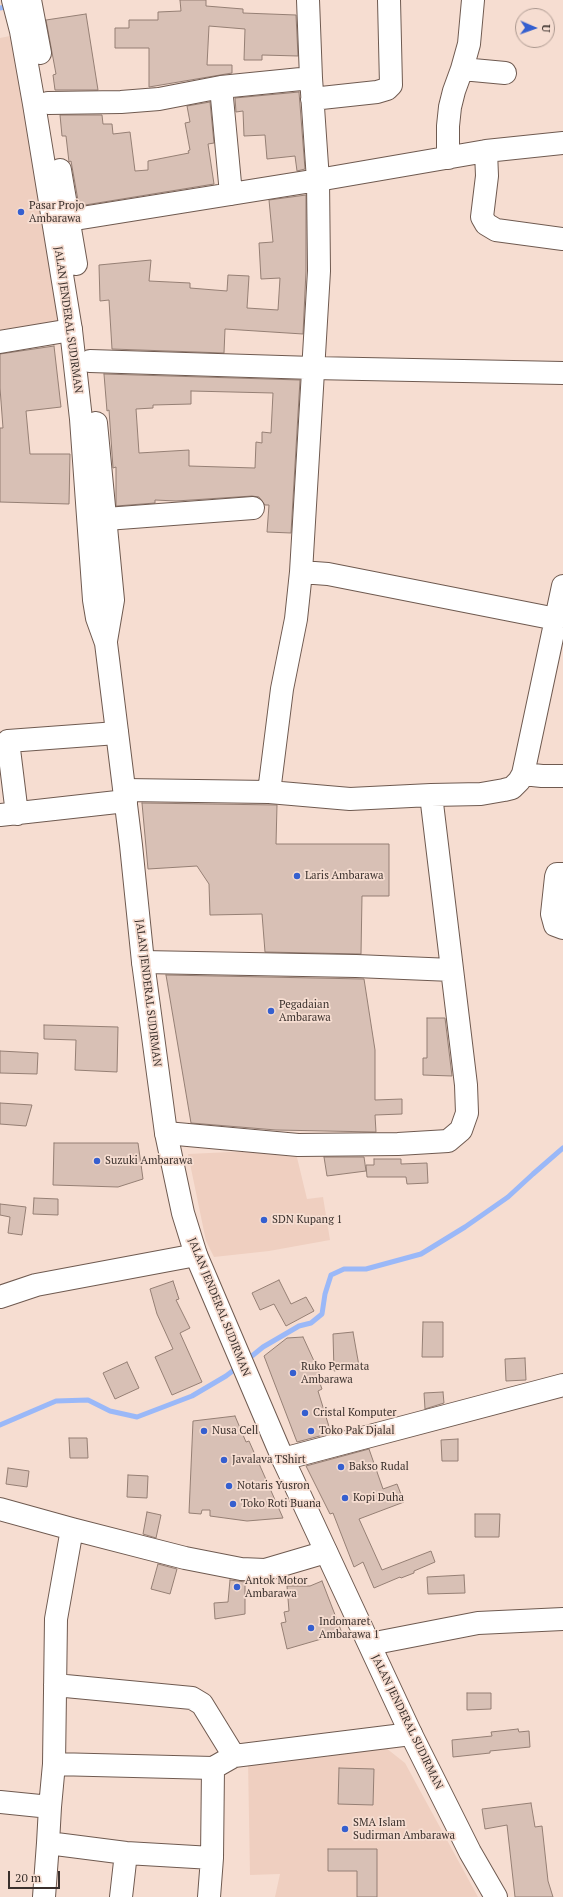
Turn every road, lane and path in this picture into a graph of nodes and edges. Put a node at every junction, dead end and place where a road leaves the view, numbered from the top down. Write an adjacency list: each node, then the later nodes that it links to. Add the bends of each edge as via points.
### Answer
1 (13, 0): 5 (street, JALAN JENDERAL SUDIRMAN)
2 (308, 0): 9 (street)
3 (389, 0): 9 (street, via 391,85 377,92)
4 (473, 0): 6 (street, via 469,44)
5 (27, 13): 10 (street, JALAN JENDERAL SUDIRMAN); 18 (street, JALAN JENDERAL SUDIRMAN, via 36,119)
6 (462, 69): 7 (street); 13 (street, via 450,106)
7 (505, 73)
8 (221, 87): 9 (street); 10 (street, via 159,99); 15 (street)
9 (311, 89): 14 (street)
10 (48, 103): 16 (street, JALAN JENDERAL SUDIRMAN)
11 (563, 143): 12 (street)
12 (486, 151): 13 (street); 17 (street, via 487,176 482,217 486,224 496,230)
13 (448, 158): 14 (street)
14 (318, 180): 15 (street); 21 (street, via 319,271)
15 (231, 194): 16 (street)
16 (69, 220): 20 (street, JALAN JENDERAL SUDIRMAN)
17 (563, 239)
18 (71, 330): 19 (street); 28 (street, JALAN JENDERAL SUDIRMAN, via 81,419 94,600)
19 (0, 342)
20 (90, 361): 21 (street); 24 (street, JALAN JENDERAL SUDIRMAN)
21 (313, 368): 22 (street); 25 (street)
22 (563, 373)
23 (253, 508): 24 (street)
24 (106, 519): 28 (street, JALAN JENDERAL SUDIRMAN, via 113,600)
25 (301, 572): 27 (street, via 342,577); 33 (street)
26 (563, 586): 27 (street)
27 (556, 619): 31 (street)
28 (106, 643): 29 (street, JALAN JENDERAL SUDIRMAN)
29 (117, 733): 30 (street, via 8,741); 35 (street, JALAN JENDERAL SUDIRMAN)
30 (5, 754): 36 (street)
31 (523, 774): 32 (street); 34 (street, via 512,788 504,790 481,794)
32 (563, 776)
33 (269, 792): 34 (street, via 350,799); 35 (street)
34 (432, 795): 40 (street)
35 (125, 796): 36 (street); 39 (street, JALAN JENDERAL SUDIRMAN)
36 (9, 815)
37 (563, 874): 38 (street, via 557,874 556,877 552,914 555,925)
38 (563, 928)
39 (143, 962): 40 (street); 41 (street, JALAN JENDERAL SUDIRMAN)
40 (452, 970): 41 (street, via 466,1085 467,1114 462,1130 448,1141 298,1145)
41 (166, 1132): 42 (street, JALAN JENDERAL SUDIRMAN, via 183,1213)
42 (196, 1254): 43 (street, via 36,1285); 45 (street, JALAN JENDERAL SUDIRMAN)
43 (0, 1297)
44 (563, 1385): 45 (street)
45 (283, 1459): 48 (street, JALAN JENDERAL SUDIRMAN)
46 (0, 1509): 47 (street)
47 (72, 1529): 48 (street, via 185,1558 241,1569 265,1570); 51 (street, via 56,1619)
48 (326, 1552): 50 (street, JALAN JENDERAL SUDIRMAN)
49 (563, 1619): 50 (street, via 478,1623)
50 (370, 1644): 52 (street, JALAN JENDERAL SUDIRMAN)
51 (55, 1685): 53 (street, via 192,1698 202,1704); 54 (street)
52 (411, 1734): 53 (street); 64 (street, JALAN JENDERAL SUDIRMAN, via 470,1852)
53 (234, 1756): 55 (street)
54 (54, 1764): 55 (street); 57 (street)
55 (213, 1768): 60 (street)
56 (0, 1802): 57 (street)
57 (50, 1807): 58 (street)
58 (48, 1843): 59 (street); 61 (street)
59 (126, 1853): 60 (street); 62 (street)
60 (212, 1858): 63 (street)
61 (44, 1897)
62 (121, 1897)
63 (209, 1897)
64 (496, 1897)

